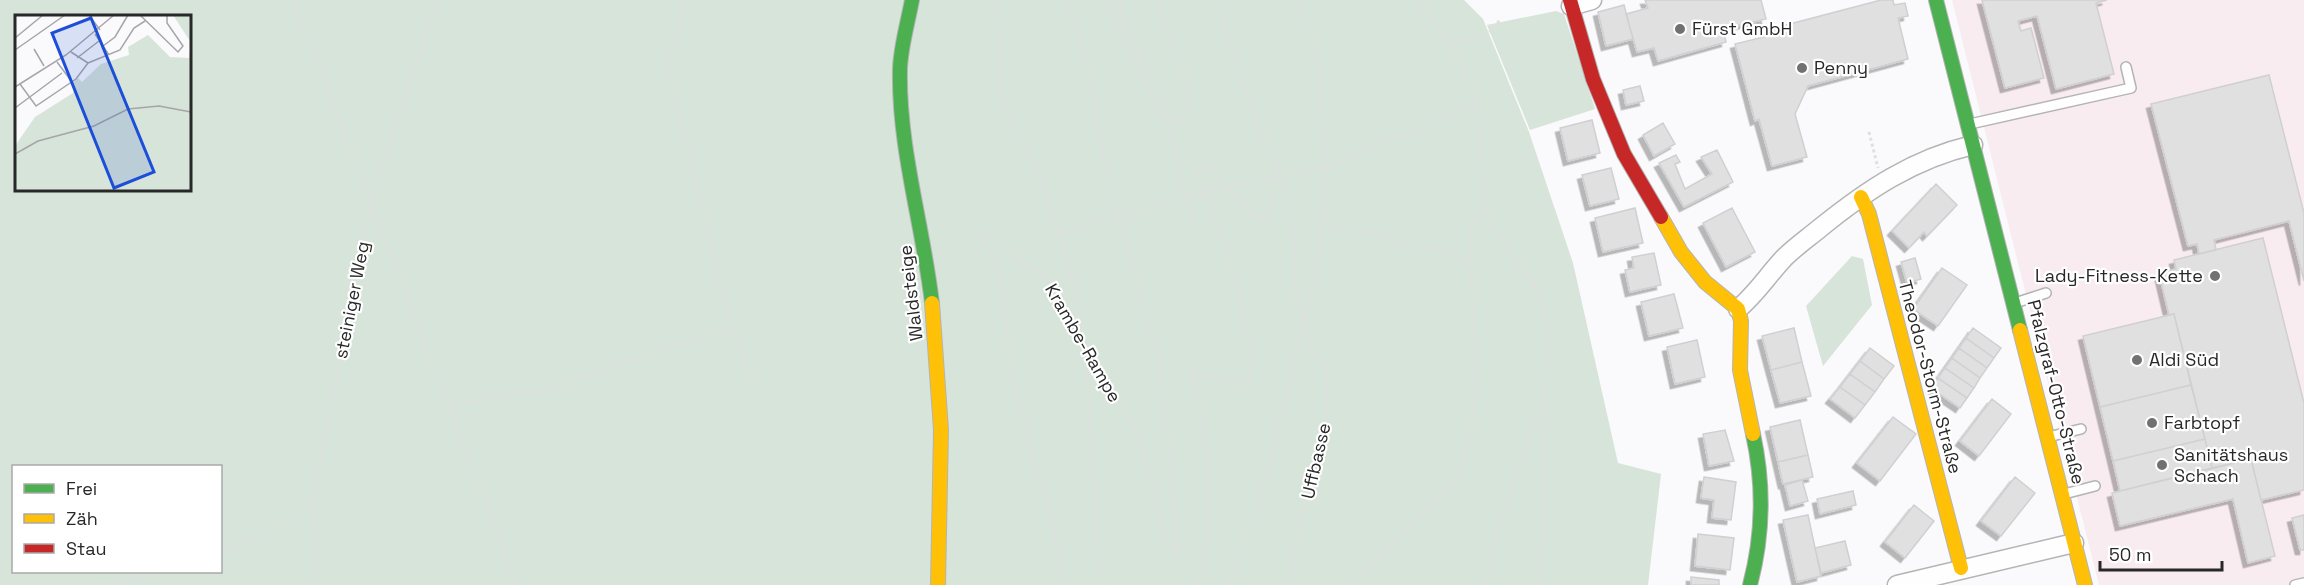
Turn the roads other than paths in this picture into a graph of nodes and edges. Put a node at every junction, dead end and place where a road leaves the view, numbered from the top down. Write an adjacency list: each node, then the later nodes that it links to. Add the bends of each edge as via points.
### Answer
1 (912, 0): 19 (street, Waldsteige, via 900,67 904,122 929,276 940,396 943,499)
2 (1592, 0): 4 (street)
3 (1936, 0): 6 (street, Pfalzgraf-Otto-Straße)
4 (1570, 3): 11 (street, via 1593,79 1624,154 1681,252 1705,282)
5 (2126, 67): 6 (lane, via 2131,88)
6 (1968, 125): 7 (street, Pfalzgraf-Otto-Straße)
7 (1973, 146): 8 (street, via 1941,153 1902,170); 10 (street, Pfalzgraf-Otto-Straße)
8 (1861, 197): 11 (street, via 1785,258); 17 (street, Theodor-Storm-Straße, via 1869,214)
9 (2046, 292): 10 (lane)
10 (2015, 303): 13 (street, Pfalzgraf-Otto-Straße)
11 (1738, 309): 20 (street, via 1740,370 1760,466 1758,550)
12 (2081, 429): 13 (lane)
13 (2048, 437): 15 (street, Pfalzgraf-Otto-Straße)
14 (2096, 486): 15 (lane)
15 (2064, 494): 16 (street, Pfalzgraf-Otto-Straße)
16 (2074, 543): 17 (street); 22 (street, Pfalzgraf-Otto-Straße)
17 (1961, 568): 21 (street)
18 (2304, 583): 23 (lane)
19 (938, 585)
20 (1750, 585)
21 (1897, 585)
22 (2085, 585)
23 (2295, 585)

